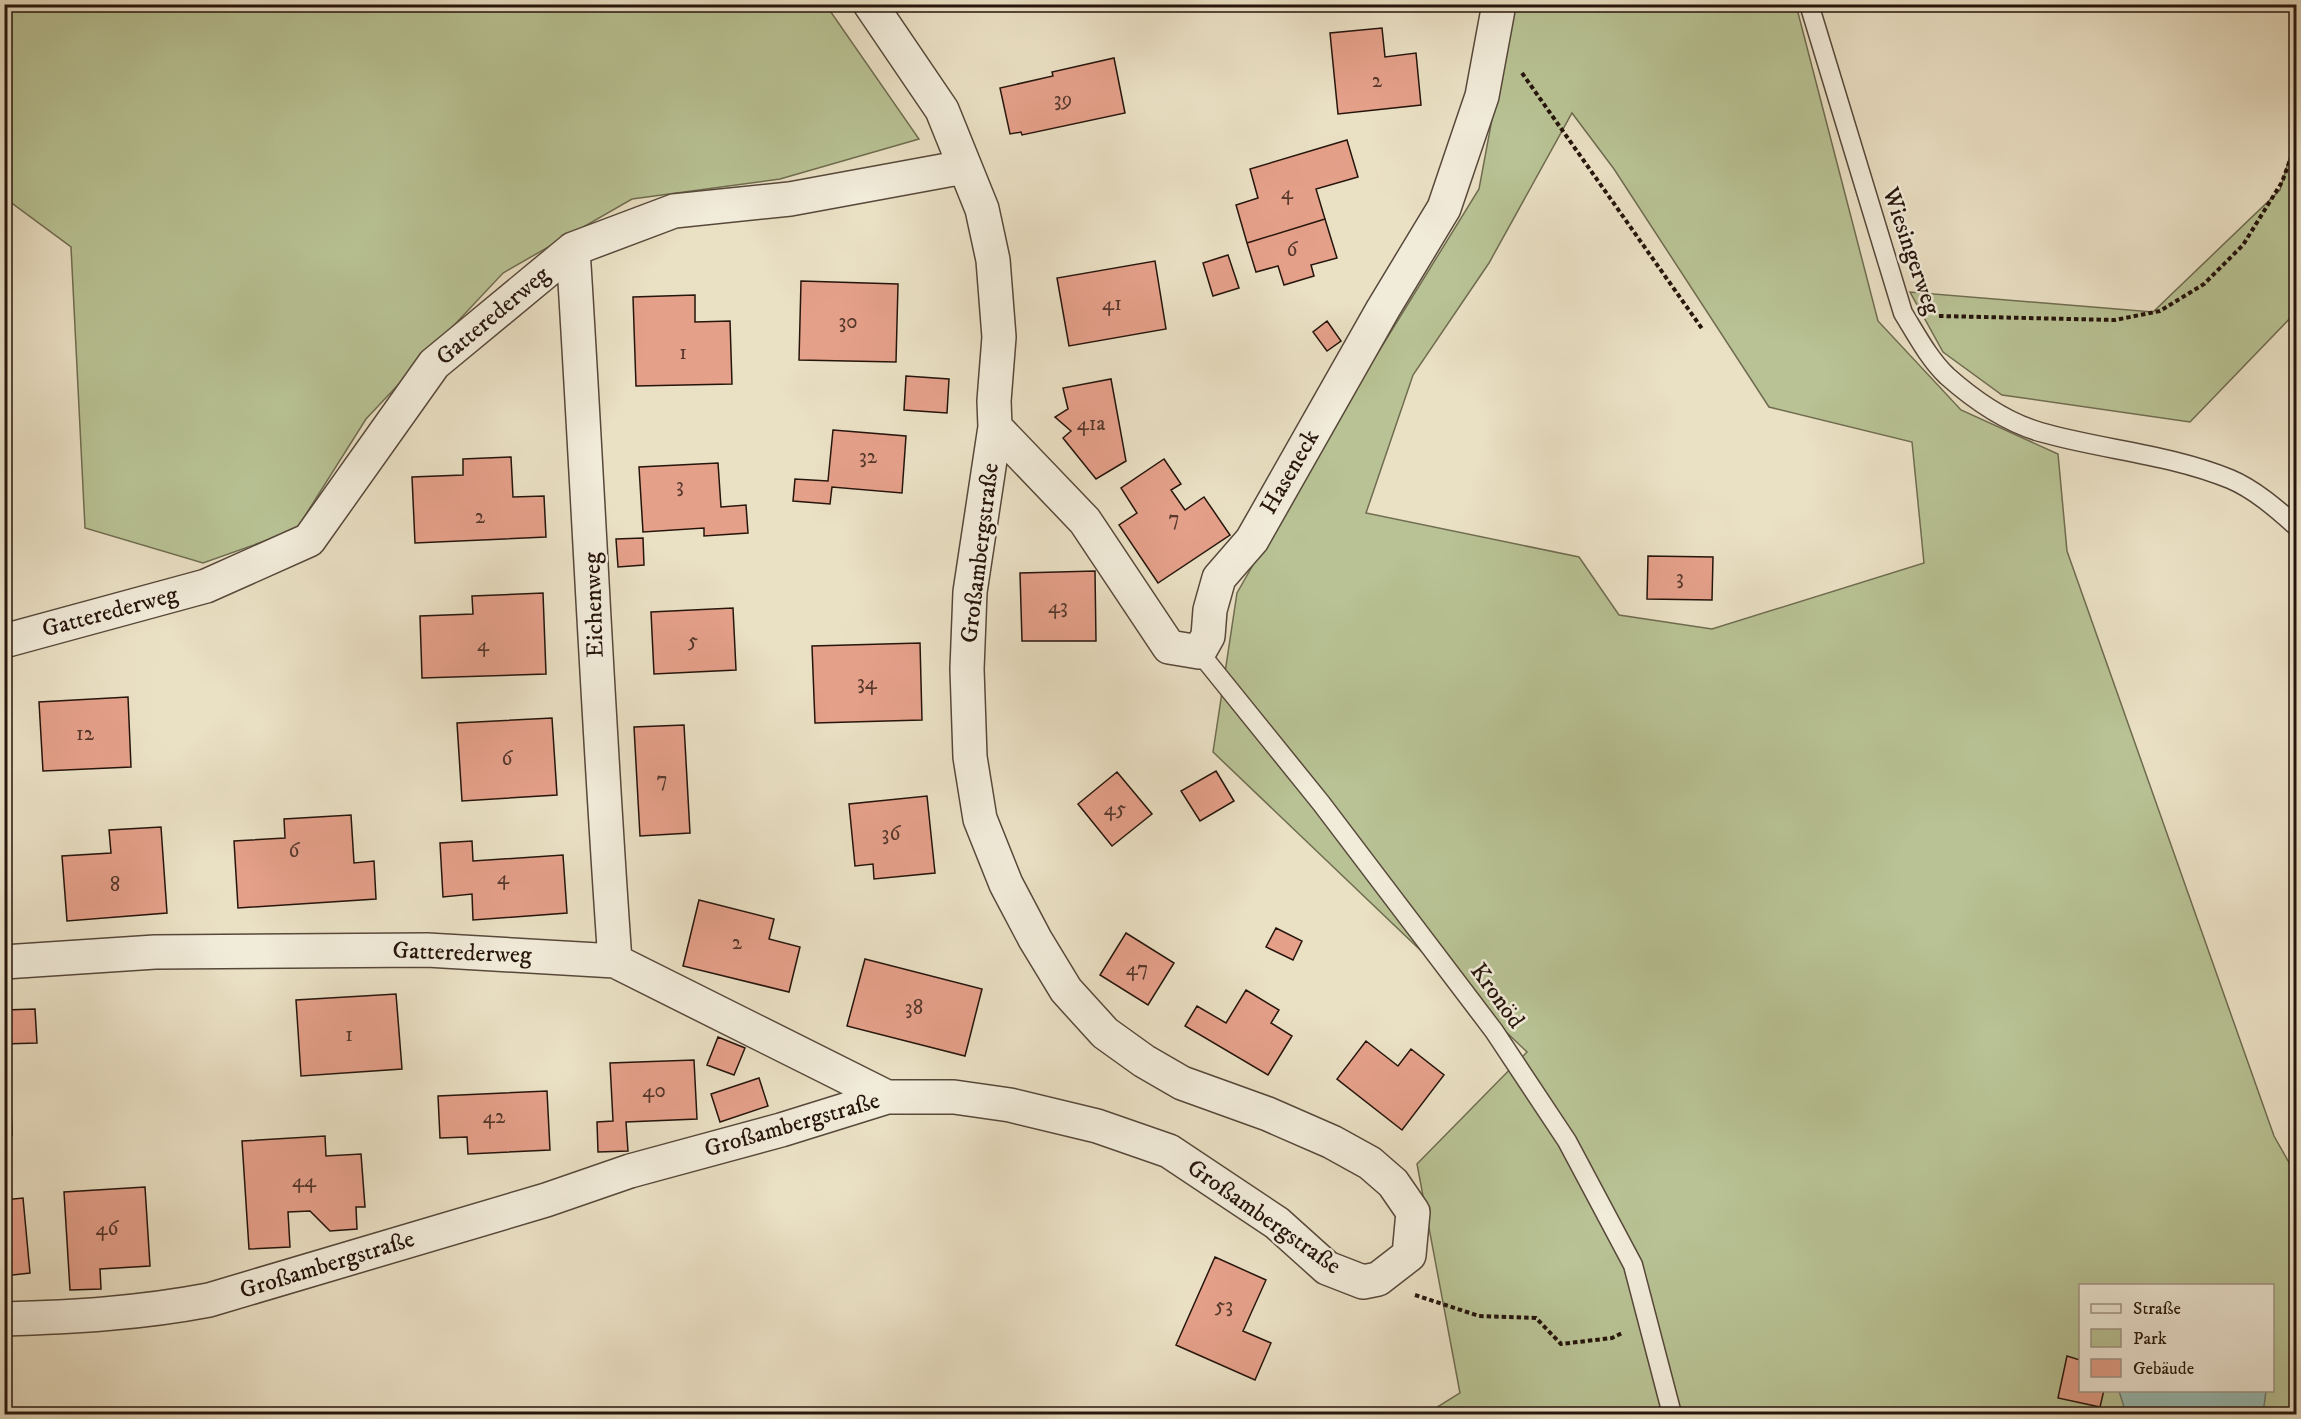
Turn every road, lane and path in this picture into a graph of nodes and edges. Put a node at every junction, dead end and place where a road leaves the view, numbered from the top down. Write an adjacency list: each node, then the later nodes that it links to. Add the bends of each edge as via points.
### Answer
1 (870, 4): 5 (street, Großambergstraße, via 942,110)
2 (1809, 4): 7 (lane, Wiesingerweg)
3 (1497, 19): 8 (path); 12 (street, Haseneck, via 1482,96 1444,208 1251,540 1220,578 1210,610 1208,636)
4 (2296, 144): 7 (path, via 2282,182 2243,245 2204,284 2160,311 2115,320 2040,316 1950,318)
5 (964, 167): 6 (street, Gatterederweg, via 789,199 674,211); 9 (street, Großambergstraße, via 982,209 993,260 999,337)
6 (573, 249): 11 (street, Gatterederweg, via 434,364 309,540 206,586); 13 (street, Eichenweg, via 592,548 598,730)
7 (1903, 313): 10 (lane, Wiesingerweg, via 1946,375 1989,408 2039,431 2171,460 2232,480 2279,510)
8 (1703, 330)
9 (995, 427): 12 (street, via 1084,521 1169,647); 16 (street, Großambergstraße, via 970,592 967,669 970,756 980,819 1006,884 1066,990 1105,1033 1182,1083 1332,1142 1370,1163 1393,1184 1413,1212 1409,1255)
10 (2296, 526)
11 (4, 641)
12 (1199, 652): 18 (lane, Kronöd, via 1321,803 1500,1040 1567,1141 1633,1265)
13 (615, 961): 14 (street, Gatterederweg, via 416,950 155,952); 15 (street, Gatterederweg)
14 (4, 962)
15 (887, 1097): 16 (street, Großambergstraße, via 954,1097 1010,1105 1135,1138 1169,1151 1226,1187 1277,1223 1326,1268 1363,1282); 17 (street, Großambergstraße, via 209,1299 98,1316)
16 (1378, 1279): 18 (path, via 1479,1316 1536,1318 1561,1344 1612,1338)
17 (4, 1319)
18 (1647, 1320): 19 (lane, Kronöd)
19 (1672, 1414)

